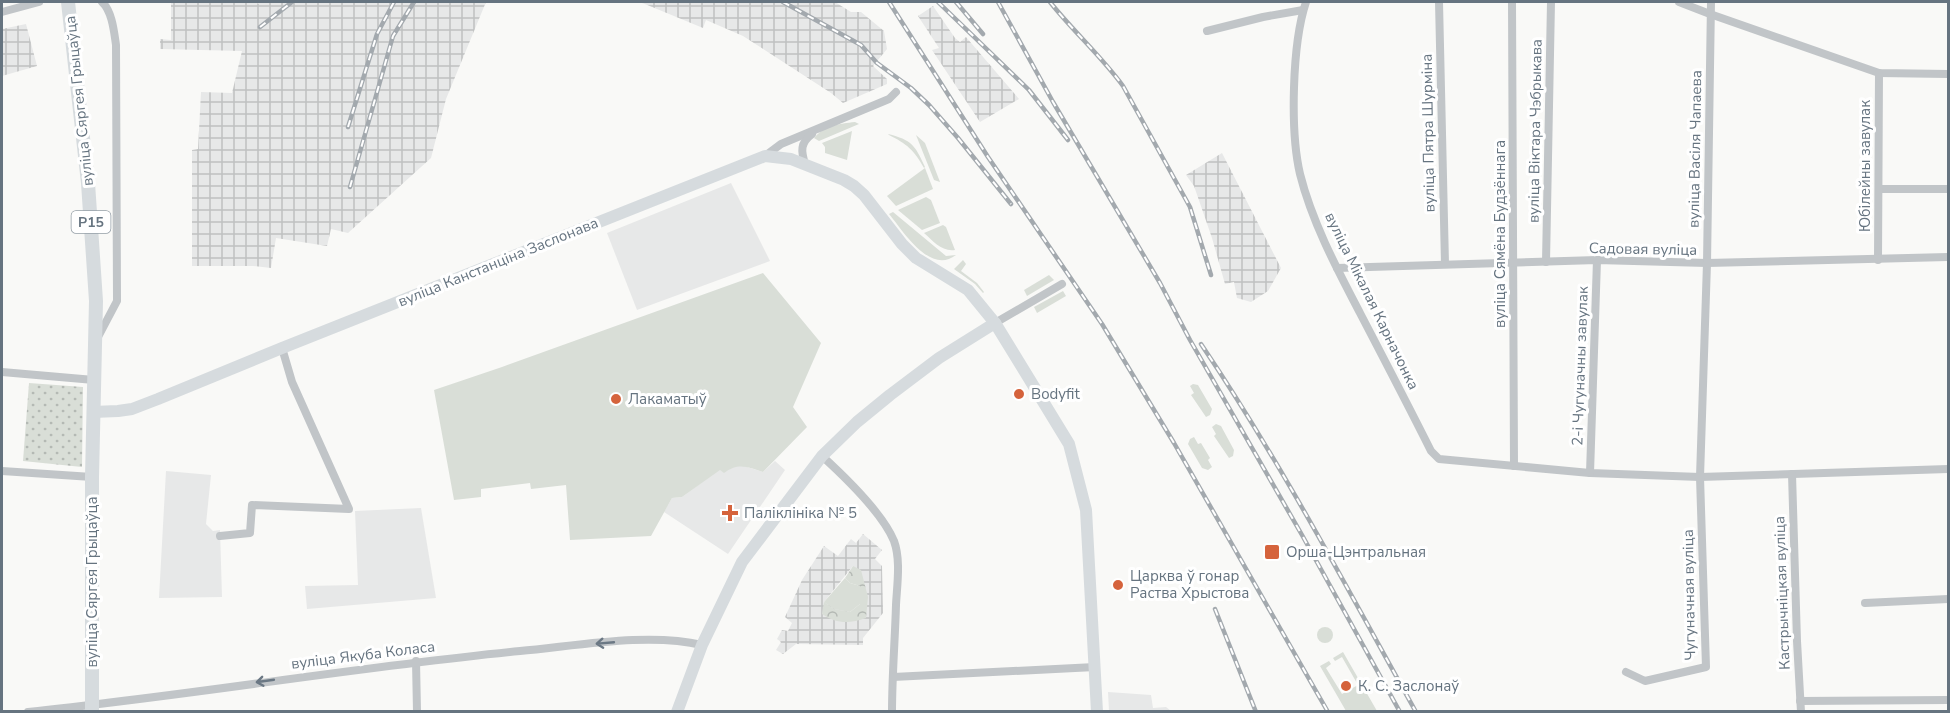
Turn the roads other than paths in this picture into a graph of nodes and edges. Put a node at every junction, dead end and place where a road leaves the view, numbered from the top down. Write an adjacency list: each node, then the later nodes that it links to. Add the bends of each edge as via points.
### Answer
1 (39, 2): 10 (street)
2 (68, 2): 31 (main road, вуліца Сяргея Грыцаўца / Р15, via 88,183)
3 (102, 2): 31 (street, via 112,22 116,45 117,301)
4 (1439, 2): 27 (street, вуліца Пятра Шурміна)
5 (1512, 2): 24 (street, вуліца Сямёна Будзённага)
6 (1551, 2): 25 (street, вуліца Віктара Чэбрыкава)
7 (1679, 2): 11 (street)
8 (1711, 2): 11 (street, вуліца Васіля Чапаева)
9 (1304, 6): 12 (street); 28 (street, вуліца Мікалая Карначонка, via 1294,78 1298,161 1306,195)
10 (2, 12)
11 (1710, 14): 13 (street); 26 (street, вуліца Васіля Чапаева)
12 (1207, 31)
13 (1879, 73): 14 (street); 19 (street, Юбілейны завулак)
14 (1948, 74)
15 (896, 92): 16 (street, вуліца Канстанціна Заслонава, via 889,99)
16 (814, 132): 17 (street, вуліца Канстанціна Заслонава, via 781,144); 18 (street, via 802,144)
17 (765, 156): 18 (street); 32 (street, вуліца Канстанціна Заслонава)
18 (805, 164): 30 (street, via 854,186 916,258 968,290)
19 (1880, 189): 20 (street); 23 (street, Юбілейны завулак)
20 (1948, 189)
21 (1948, 257): 23 (street, Садовая вуліца)
22 (1597, 260): 25 (street, Садовая вуліца); 26 (street, Садовая вуліца); 40 (street, 2-і Чугуначны завулак)
23 (1878, 260): 26 (street, Садовая вуліца)
24 (1514, 262): 25 (street, Садовая вуліца); 27 (street, Садовая вуліца); 37 (street, вуліца Сямёна Будзённага)
25 (1546, 262)
26 (1707, 263): 43 (street, вуліца Васіля Чапаева)
27 (1444, 264): 28 (street, Садовая вуліца)
28 (1337, 268): 37 (street, вуліца Мікалая Карначонка, via 1431,451 1443,460)
29 (1062, 284): 30 (street)
30 (995, 323): 36 (street, via 943,355 890,395); 49 (street, via 1073,454 1086,510)
31 (96, 340): 34 (main road, вуліца Сяргея Грыцаўца / Р15)
32 (282, 348): 35 (street, вуліца Канстанціна Заслонава, via 132,409); 44 (street, via 292,382 349,509 252,505 250,533)
33 (2, 372): 34 (street)
34 (94, 380): 35 (main road, вуліца Сяргея Грыцаўца / Р15)
35 (93, 412): 42 (main road, вуліца Сяргея Грыцаўца / Р15)
36 (822, 456): 47 (street, via 742,562); 51 (street, via 871,507 894,542 897,580)
37 (1514, 466): 40 (street)
38 (1948, 469): 41 (street)
39 (2, 471): 42 (street)
40 (1590, 473): 43 (street)
41 (1792, 474): 43 (street); 53 (street, Кастрычніцкая вуліца)
42 (92, 477): 54 (main road, вуліца Сяргея Грыцаўца / Р15)
43 (1700, 477): 50 (street, Чугуначная вуліца, via 1706,667 1645,681)
44 (220, 536)
45 (1948, 599): 46 (street)
46 (1865, 603)
47 (702, 645): 48 (street, вуліца Якуба Коласа, one-way to 48, via 663,640 621,641); 57 (street)
48 (416, 661): 54 (street, вуліца Якуба Коласа, one-way to 54); 56 (street)
49 (1095, 667): 51 (street); 59 (street)
50 (1626, 672)
51 (892, 677): 58 (street)
52 (1948, 700): 53 (street)
53 (1800, 701): 60 (street, Кастрычніцкая вуліца)
54 (92, 708): 55 (street, вуліца Якуба Коласа)
55 (28, 711)
56 (417, 711)
57 (677, 711)
58 (892, 711)
59 (1097, 711)
60 (1801, 711)

